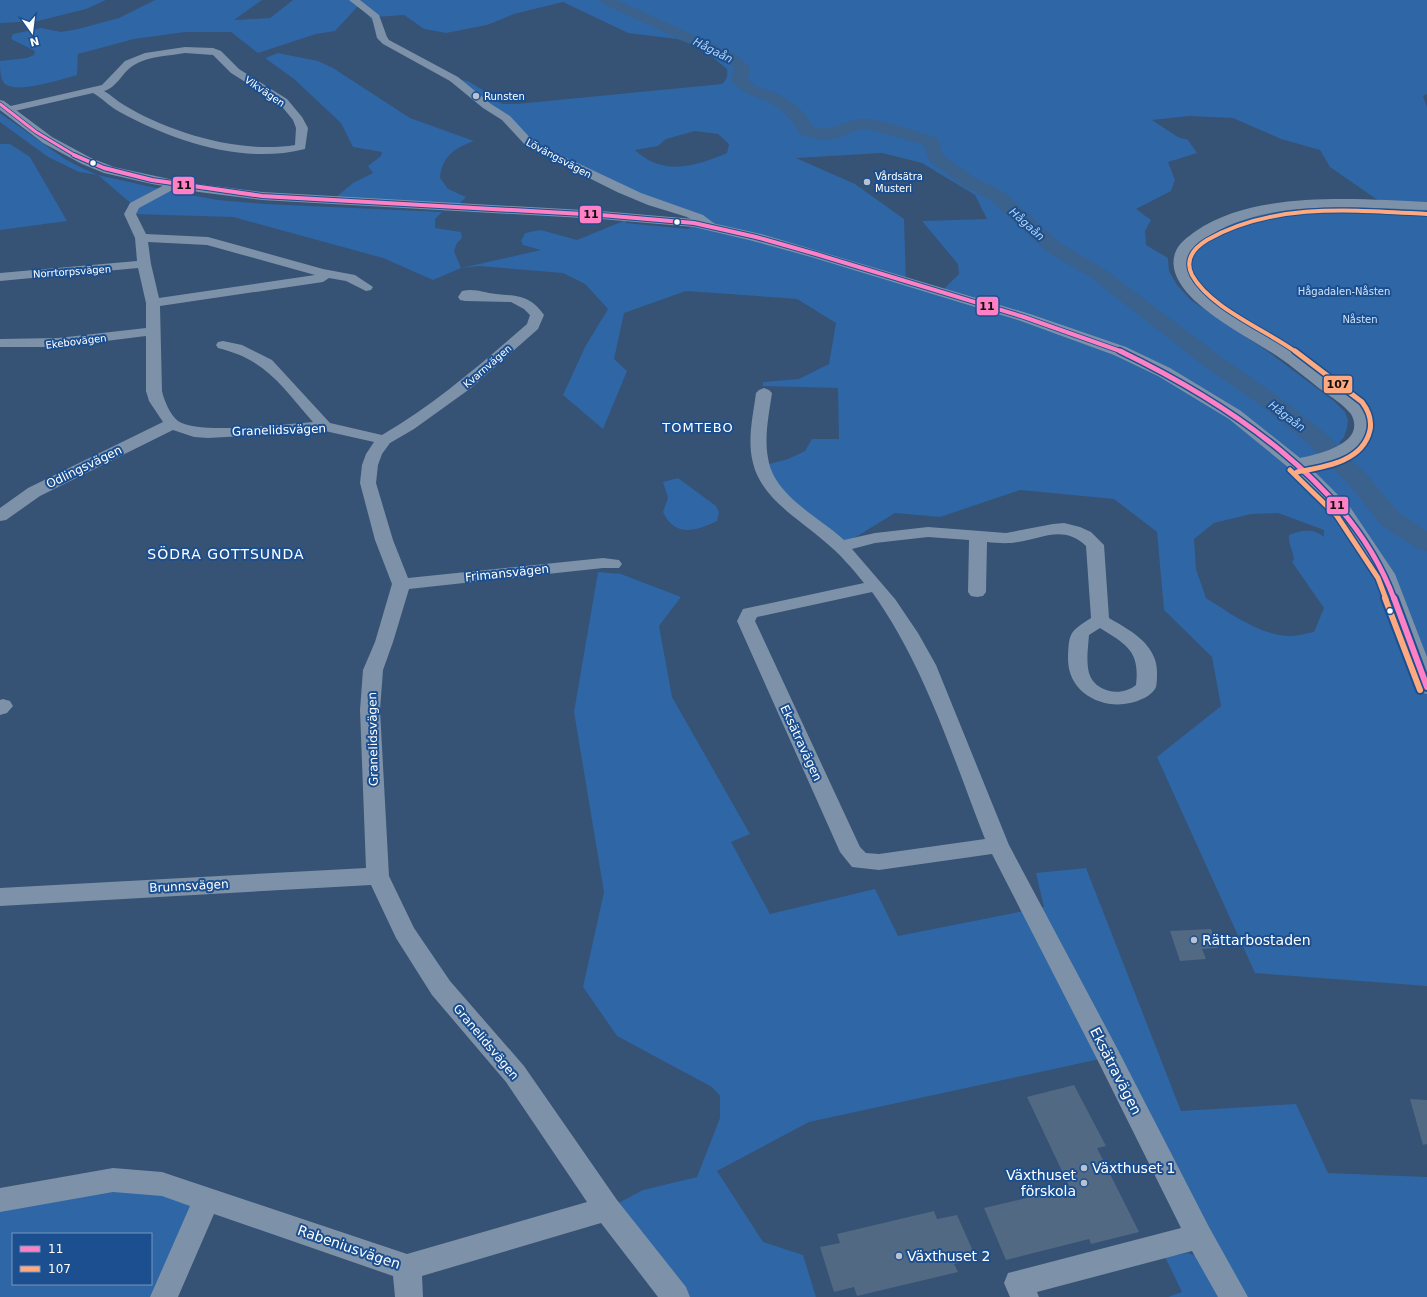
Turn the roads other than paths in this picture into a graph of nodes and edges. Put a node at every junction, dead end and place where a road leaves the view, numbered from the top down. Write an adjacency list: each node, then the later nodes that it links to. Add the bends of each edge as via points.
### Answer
1 (354, 0): 6 (street, Lövängsvägen, via 376,17 382,38 386,42 454,79 506,118 531,145 623,190 702,218)
2 (95, 90): 2 (street, Vikvägen, via 106,87 129,63 145,56 185,50 213,51 235,71 283,101 302,128 301,147 270,150 229,149 164,128 120,108 105,94); 3 (street, Vikvägen)
3 (3, 107): 4 (street, via 53,144 102,168)
4 (172, 185): 6 (street, via 262,196 601,215); 7 (street, via 134,206 130,214)
5 (1427, 206): 21 (street, via 1295,206 1259,211 1212,226 1186,245 1181,258 1181,271 1190,286 1204,300 1284,354 1360,412 1363,421 1359,438 1346,450)
6 (713, 227): 21 (street, via 816,254 1024,317 1120,351 1164,372 1234,415)
7 (141, 238): 8 (street); 9 (street, via 208,241)
8 (144, 264): 10 (street, Norrtorpsvägen); 13 (street)
9 (322, 273): 11 (street, via 350,278); 13 (street, via 323,278)
10 (0, 276)
11 (366, 287)
12 (490, 297): 20 (street, Kvarnvägen, via 517,300 530,305 537,314 533,326 466,385)
13 (153, 303): 14 (street)
14 (152, 331): 15 (street, Ekebovägen, via 62,344); 18 (street, via 154,391 157,402)
15 (0, 344)
16 (223, 345): 19 (street, via 240,348 262,359)
17 (764, 393): 24 (street, Eksätravägen, via 758,449 762,466 773,485 787,501)
18 (172, 424): 19 (street, Granelidsvägen, via 194,432 208,433); 22 (street, Odlingsvägen, via 34,492)
19 (325, 426): 20 (street, Granelidsvägen)
20 (384, 440): 26 (street, via 374,454 368,483 384,540)
21 (1296, 464): 30 (street, via 1343,512 1385,574)
22 (0, 516)
23 (978, 537): 24 (street, via 918,532); 28 (street); 29 (street, via 1021,538 1043,530 1066,528 1088,536 1095,545)
24 (841, 546): 27 (street, Eksätravägen)
25 (613, 564): 26 (street, Frimansvägen)
26 (401, 584): 32 (street, Granelidsvägen, via 373,670 370,710)
27 (876, 586): 31 (street, Eksätravägen, via 900,618 926,665); 31 (street, Eksätravägen, via 750,613 746,622 851,852 860,861 879,862)
28 (977, 592)
29 (1100, 620)
30 (1427, 687)
31 (998, 845): 37 (street, Eksätravägen)
32 (378, 876): 33 (street, Brunnsvägen); 36 (street, Granelidsvägen, via 404,932 441,988 515,1074)
33 (0, 897)
34 (207, 1198): 35 (street, Rabeniusvägen, via 162,1184 113,1180); 38 (street, Rabeniusvägen); 39 (street)
35 (0, 1200)
36 (607, 1209): 38 (street, Rabeniusvägen); 41 (street, Granelidsvägen)
37 (1199, 1236): 42 (street, via 1018,1283); 43 (street, Eksätravägen)
38 (408, 1267): 40 (street)
39 (164, 1297)
40 (409, 1297)
41 (676, 1297)
42 (1025, 1297)
43 (1234, 1297)

